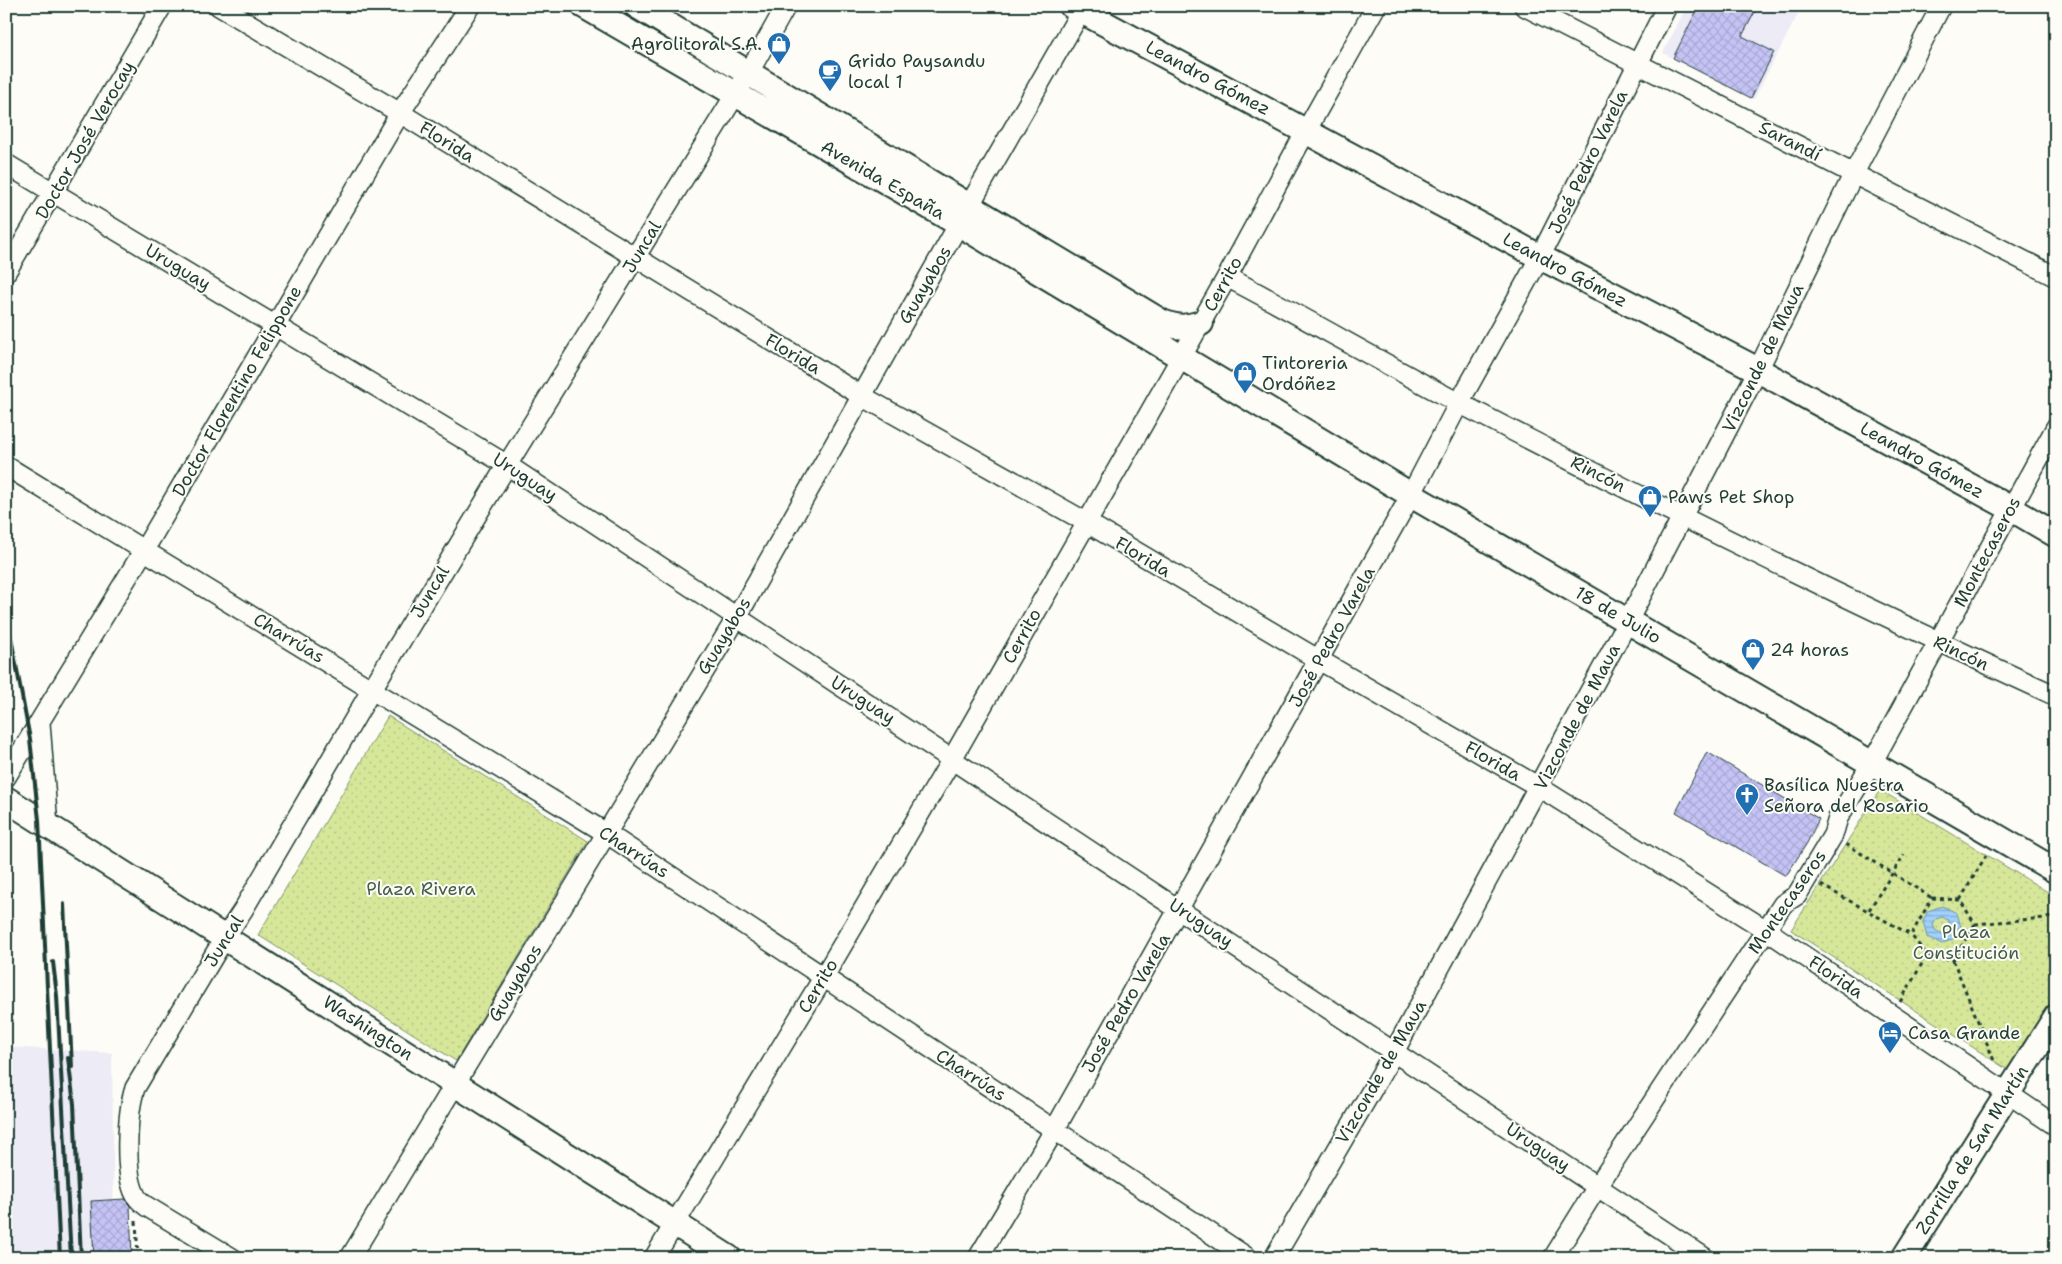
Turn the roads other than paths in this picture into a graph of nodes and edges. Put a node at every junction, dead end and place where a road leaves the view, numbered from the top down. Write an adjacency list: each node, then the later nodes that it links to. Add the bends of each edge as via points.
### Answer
1 (162, 6): 19 (street, Doctor José Verocay)
2 (219, 6): 15 (street, Florida)
3 (470, 6): 15 (street, Doctor Florentino Felippone)
4 (584, 6): 14 (street, Avenida España)
5 (637, 6): 13 (street, Avenida España)
6 (786, 6): 13 (street, Juncal)
7 (1376, 6): 16 (street, Cerrito)
8 (1524, 6): 12 (street, Sarandí)
9 (1667, 6): 12 (street, José Pedro Varela)
10 (1941, 6): 18 (street, Vizconde de Maua)
11 (1079, 8): 16 (street, Leandro Gómez); 20 (street, Guayabos)
12 (1637, 63): 18 (street, Sarandí); 21 (street, José Pedro Varela)
13 (748, 74): 14 (street, Juncal); 20 (street, Avenida España)
14 (734, 95): 20 (street, Avenida España); 22 (street, Juncal)
15 (400, 113): 22 (street, Florida); 27 (street, Doctor Florentino Felippone)
16 (1306, 131): 21 (street, Leandro Gómez); 24 (street, Cerrito)
17 (6, 164): 19 (street, Uruguay)
18 (1854, 173): 25 (street, Sarandí); 29 (street, Vizconde de Maua)
19 (54, 193): 23 (street, Doctor José Verocay); 27 (street, Uruguay)
20 (964, 215): 26 (street, Avenida España, via 1162,322 1176,328); 28 (street, Avenida España); 30 (street, Guayabos)
21 (1540, 257): 29 (street, Leandro Gómez); 31 (street, José Pedro Varela)
22 (636, 258): 30 (street, Florida); 33 (street, Juncal)
23 (6, 272)
24 (1228, 277): 26 (street, Cerrito); 31 (street, Rincón)
25 (2056, 277)
26 (1201, 323): 28 (street, Cerrito)
27 (276, 325): 33 (street, Uruguay); 40 (street, Doctor Florentino Felippone)
28 (1180, 358): 35 (street, 18 de Julio); 38 (street, Cerrito)
29 (1758, 370): 36 (street, Leandro Gómez); 37 (street, Vizconde de Maua)
30 (862, 396): 38 (street, Florida); 41 (street, Guayabos)
31 (1459, 403): 35 (street, José Pedro Varela); 37 (street, Rincón)
32 (2056, 428): 36 (street, Montecaseros)
33 (507, 465): 41 (street, Uruguay); 45 (street, Juncal)
34 (6, 466): 40 (street, Charrúas)
35 (1411, 495): 42 (street, 18 de Julio); 44 (street, José Pedro Varela)
36 (2010, 508): 39 (street, Leandro Gómez); 43 (street, Montecaseros)
37 (1683, 518): 42 (street, Vizconde de Maua); 43 (street, Rincón)
38 (1086, 522): 44 (street, Florida); 48 (street, Cerrito)
39 (2056, 535)
40 (144, 550): 45 (street, Charrúas); 47 (street, Doctor Florentino Felippone)
41 (737, 617): 48 (street, Uruguay); 54 (street, Guayabos)
42 (1628, 621): 49 (street, 18 de Julio); 51 (street, Vizconde de Maua)
43 (1939, 643): 46 (street, Rincón); 49 (street, Montecaseros)
44 (1318, 660): 51 (street, Florida); 56 (street, José Pedro Varela)
45 (372, 689): 54 (street, Charrúas); 58 (street, Juncal)
46 (2056, 696)
47 (40, 723): 50 (street, Doctor Florentino Felippone); 53 (street)
48 (952, 759): 56 (street, Uruguay); 59 (street, Cerrito)
49 (1872, 763): 55 (street, 18 de Julio); 57 (street, Montecaseros, via 1797,895 1783,904)
50 (6, 777)
51 (1540, 787): 57 (street, Florida); 61 (street, Vizconde de Maua)
52 (6, 799): 53 (street, Washington)
53 (48, 826): 58 (street, Washington)
54 (606, 833): 59 (street, Charrúas); 62 (street, Guayabos)
55 (2056, 871)
56 (1180, 909): 61 (street, Uruguay); 65 (street, José Pedro Varela)
57 (1766, 930): 63 (street, Florida); 66 (street, Montecaseros)
58 (225, 937): 62 (street, Washington); 68 (street, Juncal, via 135,1088 128,1122 135,1195 146,1206)
59 (823, 978): 65 (street, Charrúas); 67 (street, Cerrito)
60 (2056, 1017): 63 (street, Zorrilla de San Martín)
61 (1394, 1052): 66 (street, Uruguay); 74 (street, Vizconde de Maua)
62 (454, 1083): 67 (street, Washington); 69 (street, Guayabos)
63 (2007, 1093): 64 (street, Florida); 77 (street, Zorrilla de San Martín)
64 (2056, 1126)
65 (1054, 1130): 72 (street, José Pedro Varela); 73 (street, Charrúas)
66 (1597, 1187): 75 (street, Montecaseros); 76 (street, Uruguay)
67 (674, 1223): 70 (street, Cerrito); 71 (street, Washington)
68 (232, 1258)
69 (350, 1258)
70 (654, 1258)
71 (729, 1258)
72 (978, 1258)
73 (1248, 1258)
74 (1274, 1258)
75 (1554, 1258)
76 (1705, 1258)
77 (1904, 1258)

